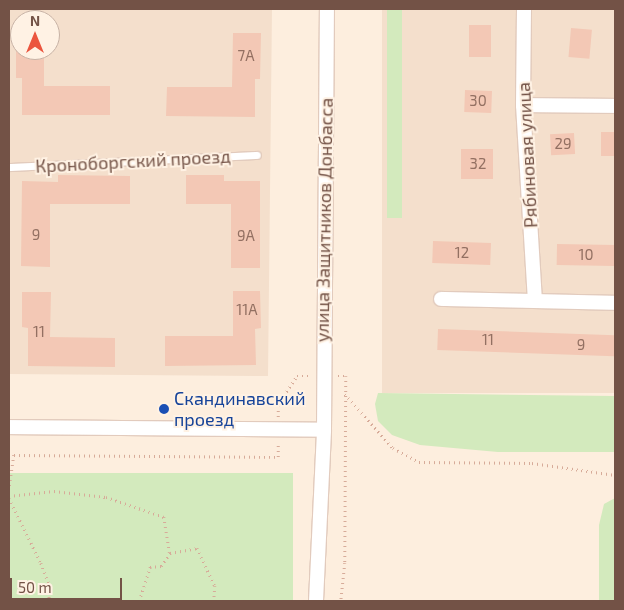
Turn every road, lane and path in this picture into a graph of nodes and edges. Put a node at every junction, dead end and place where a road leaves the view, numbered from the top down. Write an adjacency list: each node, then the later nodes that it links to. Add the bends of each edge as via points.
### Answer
1 (327, 9): 10 (street, улица Защитников Донбасса)
2 (524, 9): 3 (street, Рябиновая улица)
3 (523, 105): 4 (street); 8 (street, Рябиновая улица)
4 (615, 106)
5 (257, 155): 6 (lane, Кроноборгский проезд)
6 (9, 167)
7 (441, 299): 8 (street)
8 (535, 301): 9 (street)
9 (615, 303)
10 (322, 376): 11 (path, via 346,376); 13 (path, via 297,376 278,404); 14 (street, улица Защитников Донбасса)
11 (344, 392): 17 (path, via 393,448 419,462 532,464); 25 (path, via 345,564)
12 (9, 427): 13 (street)
13 (278, 429): 14 (street); 16 (path, via 278,457)
14 (324, 430): 24 (street, улица Защитников Донбасса)
15 (9, 455): 16 (path)
16 (14, 455): 18 (path)
17 (615, 475)
18 (9, 489)
19 (9, 497): 20 (path, via 54,491 106,497 164,517); 21 (path, via 41,563 50,587)
20 (170, 553): 22 (path, via 161,566 150,567); 23 (path, via 197,548 215,586)
21 (49, 601)
22 (139, 601)
23 (214, 601)
24 (316, 601)
25 (341, 601)

